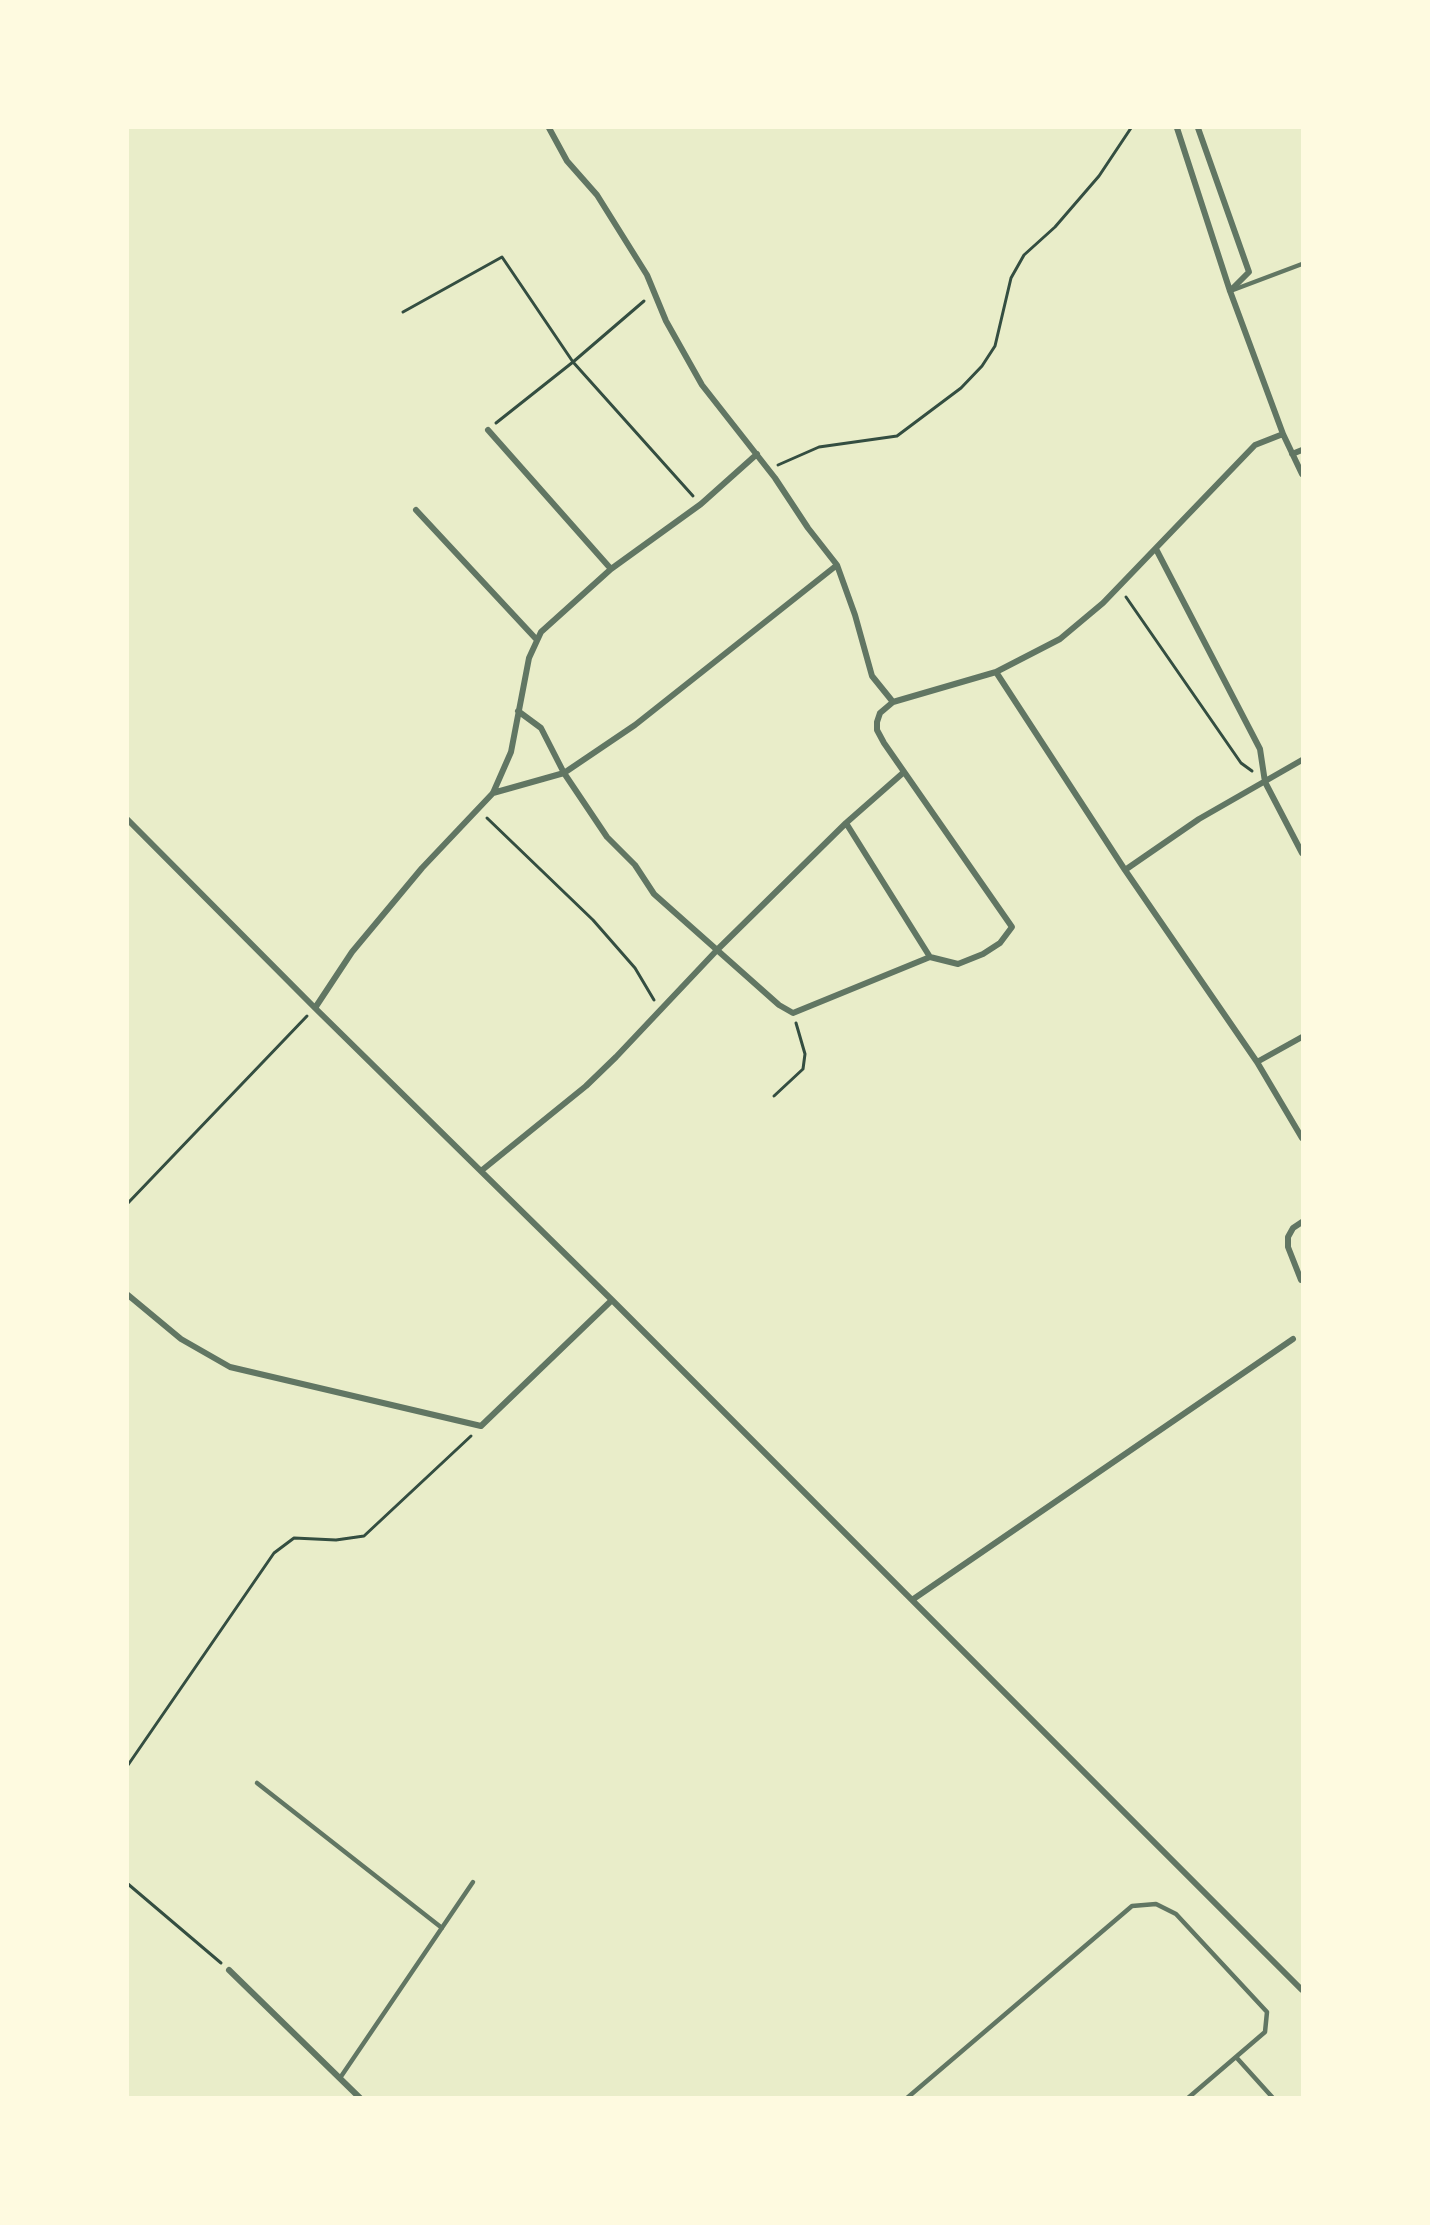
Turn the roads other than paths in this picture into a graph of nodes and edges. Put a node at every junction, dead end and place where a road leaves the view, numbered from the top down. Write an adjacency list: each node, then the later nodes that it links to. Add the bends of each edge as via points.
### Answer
1 (549, 128): 9 (street, via 567,161 597,195 647,275 666,321 702,385)
2 (1176, 128): 5 (street)
3 (1198, 128): 5 (street, via 1249,272)
4 (1302, 264): 5 (lane)
5 (1230, 291): 7 (street)
6 (488, 430): 15 (street)
7 (1282, 434): 10 (street); 13 (street, via 1256,445)
8 (1302, 450): 10 (street)
9 (757, 454): 14 (street); 15 (street, via 701,504)
10 (1292, 454): 11 (street)
11 (1302, 474)
12 (416, 510): 16 (street)
13 (1156, 549): 17 (street, via 1079,626); 23 (street, via 1260,748)
14 (837, 565): 18 (street, via 872,676); 22 (street, via 635,725)
15 (611, 569): 16 (street, via 541,632)
16 (537, 640): 19 (street, via 529,658)
17 (996, 672): 18 (street); 28 (street)
18 (893, 702): 21 (street, via 880,713 878,730)
19 (518, 711): 22 (street, via 541,729); 24 (street, via 510,752)
20 (1302, 760): 23 (street)
21 (904, 772): 26 (street); 30 (street, via 1012,927 1000,943 958,964)
22 (564, 773): 24 (street); 29 (street, via 654,894)
23 (1265, 782): 27 (street); 28 (street, via 1199,819)
24 (493, 793): 31 (street, via 422,868 352,952)
25 (128, 820): 31 (street)
26 (846, 823): 29 (street); 30 (street)
27 (1302, 853)
28 (1125, 870): 33 (street)
29 (718, 949): 30 (street, via 779,1005 793,1013); 35 (street, via 586,1086)
30 (930, 957)
31 (315, 1008): 35 (street)
32 (1302, 1037): 33 (street)
33 (1257, 1062): 34 (street)
34 (1302, 1138)
35 (481, 1171): 39 (street)
36 (1302, 1222): 37 (street, via 1288,1237)
37 (1301, 1280)
38 (128, 1295): 39 (street, via 181,1339 230,1367 481,1426)
39 (612, 1300): 41 (street)
40 (1293, 1339): 41 (street)
41 (912, 1600): 46 (street)
42 (257, 1783): 44 (lane)
43 (473, 1882): 44 (lane)
44 (442, 1928): 48 (lane)
45 (229, 1970): 48 (street)
46 (1302, 1990)
47 (1236, 2057): 50 (lane, via 1265,2032 1267,2012 1176,1914 1156,1904 1132,1906); 51 (lane); 52 (lane)
48 (340, 2078): 49 (street)
49 (360, 2097)
50 (907, 2097)
51 (1188, 2097)
52 (1273, 2097)

